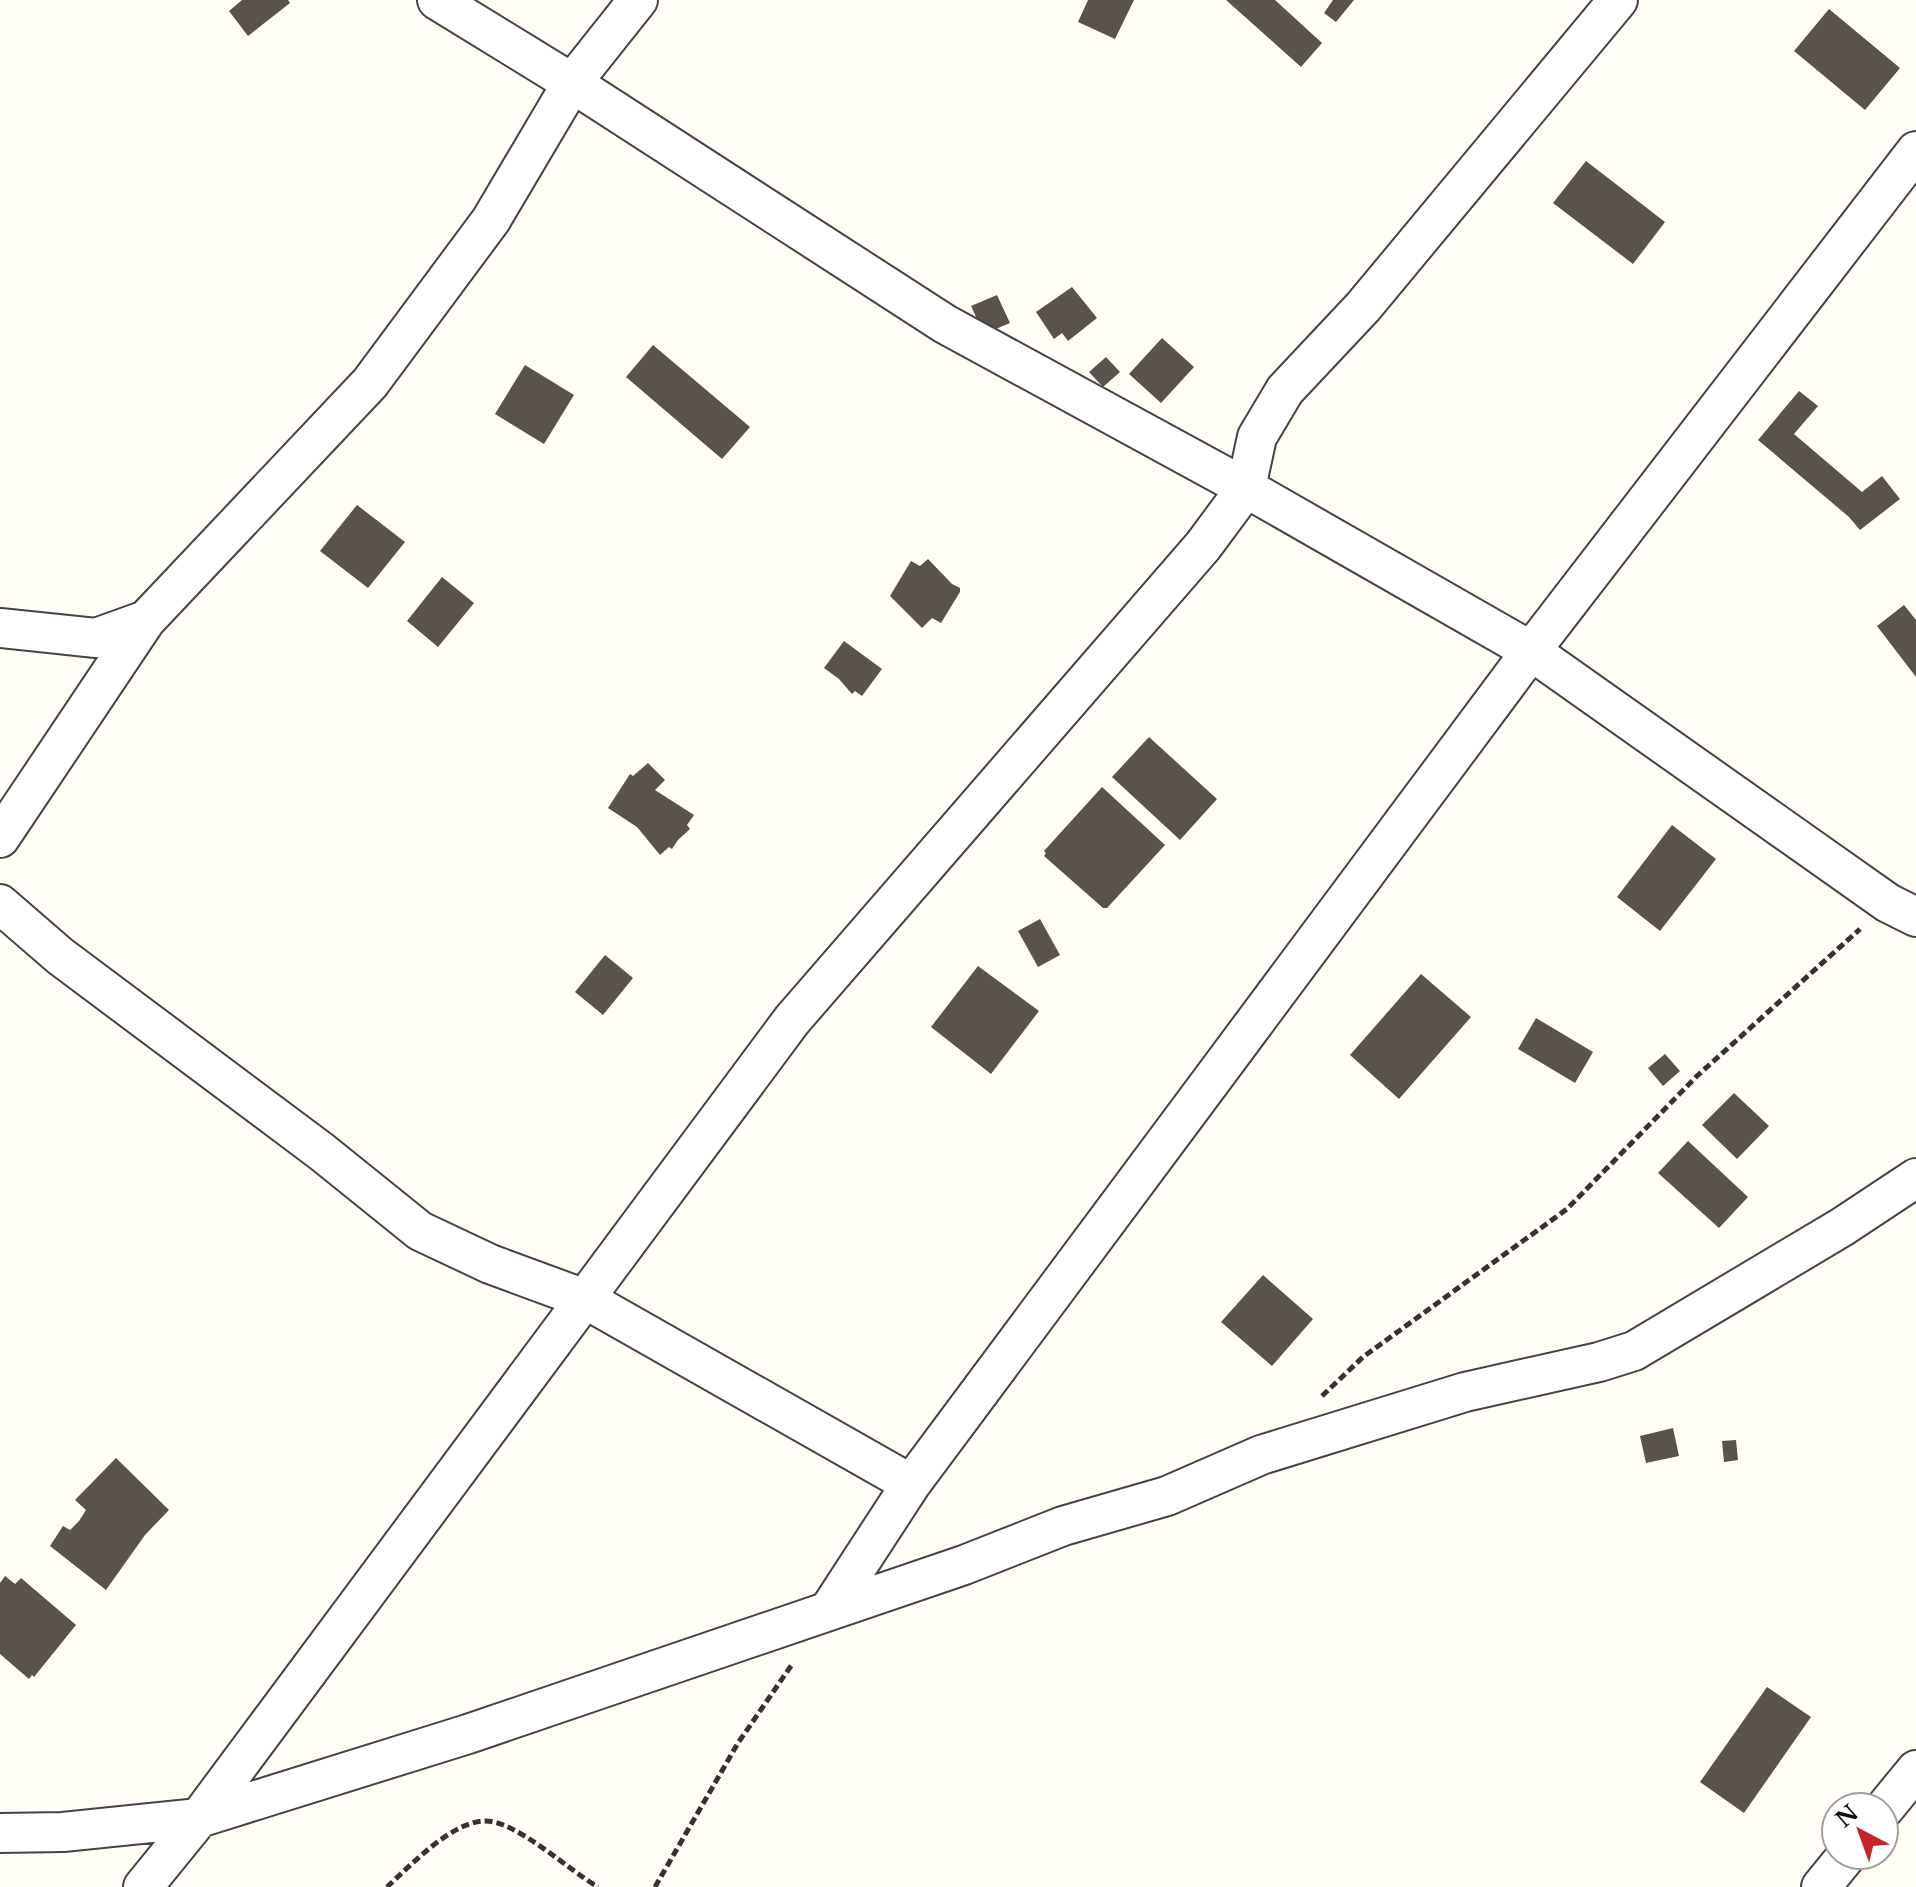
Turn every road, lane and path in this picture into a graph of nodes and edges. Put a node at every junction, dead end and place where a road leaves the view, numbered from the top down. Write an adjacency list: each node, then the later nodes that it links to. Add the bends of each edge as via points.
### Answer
1 (437, 0): 4 (street)
2 (638, 0): 4 (street)
3 (1618, 0): 6 (street, via 1363,307 1285,390 1257,437)
4 (572, 83): 6 (street, via 945,324); 7 (street, via 491,220 370,383)
5 (1916, 151): 9 (street)
6 (1246, 488): 9 (street); 14 (street, via 1169,586 792,1020)
7 (146, 620): 8 (street, via 96,638); 10 (street)
8 (0, 628)
9 (1531, 651): 12 (street); 16 (street)
10 (0, 838)
11 (0, 904): 14 (street, via 60,956 420,1231)
12 (1902, 910): 15 (path, via 1697,1076 1567,1209 1363,1357)
13 (1916, 1178): 17 (street, via 1634,1351 1465,1392 1261,1455 1167,1496 1063,1526)
14 (585, 1299): 16 (street); 21 (street)
15 (1318, 1400)
16 (911, 1484): 17 (street)
17 (829, 1610): 21 (street, via 468,1734)
18 (796, 1658): 27 (path, via 738,1743)
19 (1916, 1770): 20 (street)
20 (1899, 1791)
21 (199, 1818): 22 (street); 24 (street)
22 (0, 1833)
23 (1834, 1871): 28 (street)
24 (143, 1887)
25 (387, 1887): 26 (path, via 430,1847 455,1830 485,1820 515,1830)
26 (598, 1887)
27 (655, 1887)
28 (1821, 1887)

